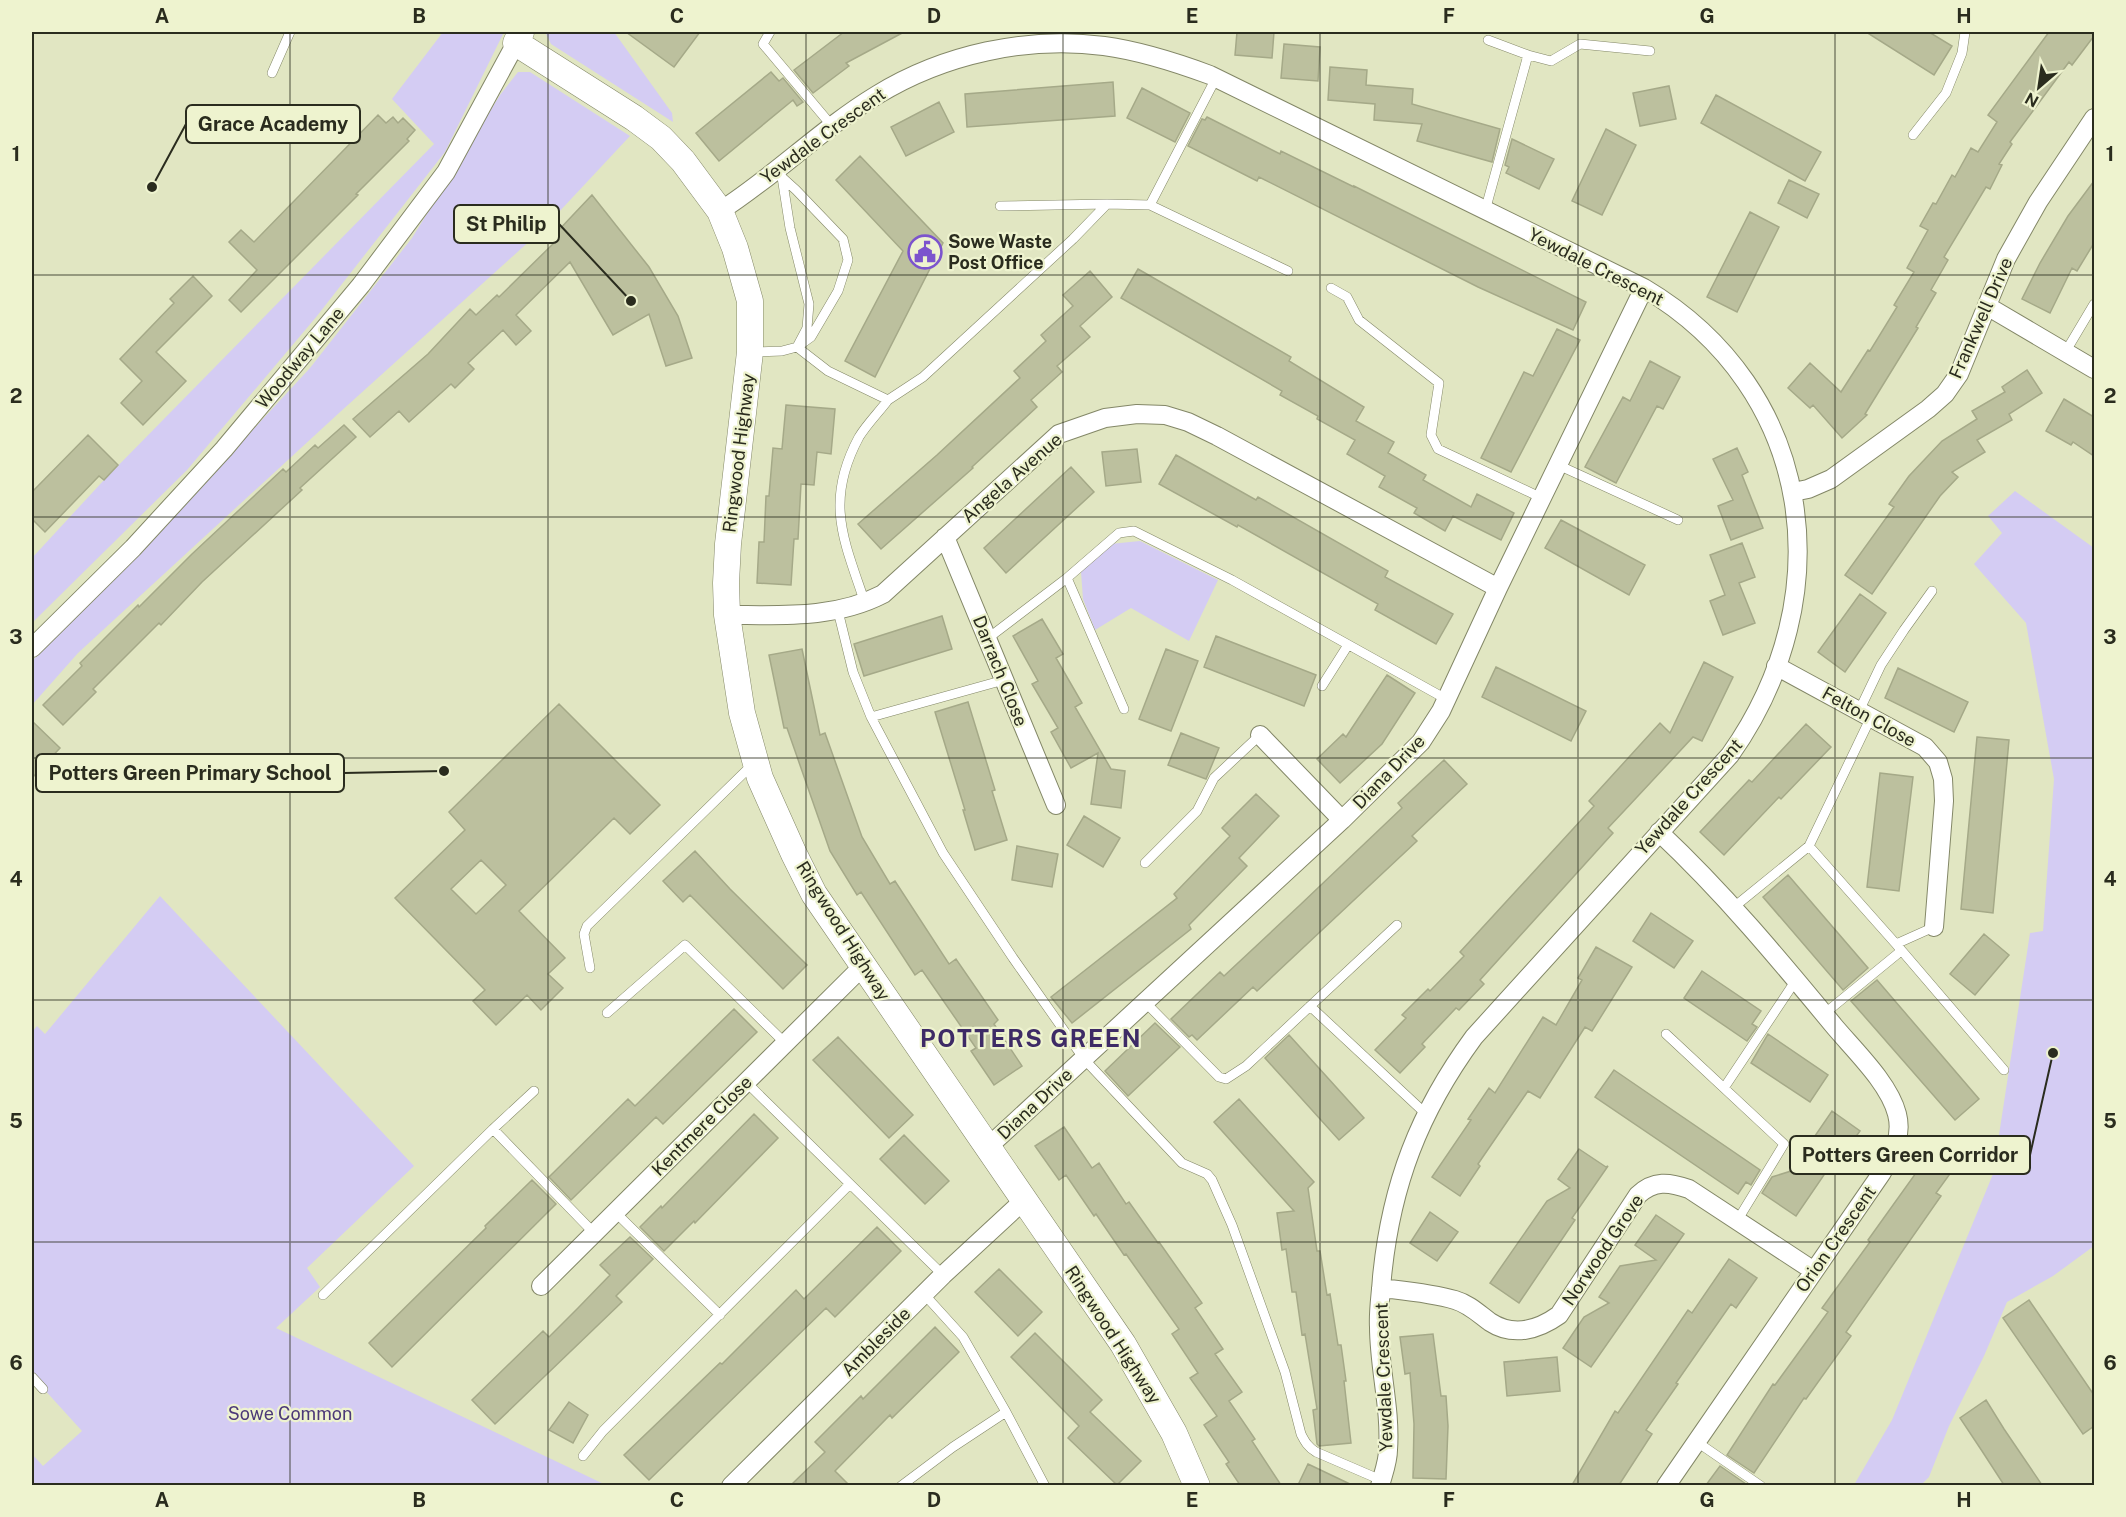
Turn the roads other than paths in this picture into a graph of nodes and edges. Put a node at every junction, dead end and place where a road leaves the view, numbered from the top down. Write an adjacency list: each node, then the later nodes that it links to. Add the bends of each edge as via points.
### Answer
1 (290, 32): 9 (lane)
2 (770, 32): 12 (lane, via 763,44)
3 (1965, 32): 13 (lane, via 1962,53 1946,93)
4 (518, 38): 18 (street, Ringwood Highway, via 661,138 683,160); 43 (street, Woodway Lane, via 446,172 361,285 224,448 133,548)
5 (1023, 39): 10 (street, Yewdale Crescent, via 1141,53); 12 (street, Yewdale Crescent, via 922,71)
6 (1488, 40): 8 (lane)
7 (1650, 51): 8 (lane, via 1580,44 1551,62)
8 (1528, 55): 19 (lane)
9 (272, 73)
10 (1216, 78): 16 (lane); 19 (street, Yewdale Crescent)
11 (2094, 118): 24 (street, Frankwell Drive, via 2038,202 2006,259)
12 (832, 126): 14 (street, Yewdale Crescent)
13 (1912, 135)
14 (778, 174): 18 (street, Yewdale Crescent); 25 (lane, via 809,304 807,328); 25 (lane, via 843,239 848,260 838,291 817,328)
15 (1107, 204): 16 (lane); 17 (lane); 29 (lane, via 923,377)
16 (1150, 205): 20 (lane)
17 (1000, 206)
18 (720, 211): 27 (street, Ringwood Highway, via 750,301)
19 (1485, 211): 22 (street, Yewdale Crescent)
20 (1288, 271)
21 (1331, 288): 32 (lane, via 1347,297 1359,321 1439,383 1431,435 1438,449)
22 (1644, 288): 30 (street, Diana Drive); 31 (street, Yewdale Crescent, via 1690,320 1744,378 1766,414)
23 (2094, 304): 26 (lane)
24 (1987, 306): 26 (street); 31 (street, Frankwell Drive, via 1959,374 1945,394 1831,479)
25 (797, 347): 27 (lane); 29 (lane, via 828,371)
26 (2066, 351): 28 (street)
27 (750, 352): 40 (street, Ringwood Highway, via 728,544)
28 (2094, 369)
29 (888, 400): 38 (lane, via 860,435 847,464 839,501 842,536)
30 (1558, 465): 32 (street, Diana Drive); 33 (lane)
31 (1793, 492): 44 (street, Yewdale Crescent, via 1798,549 1796,594)
32 (1542, 498): 36 (street, Diana Drive)
33 (1678, 520)
34 (945, 537): 36 (street, Angela Avenue, via 1059,434 1105,418 1165,415 1217,436); 38 (street, Angela Avenue, via 883,594); 41 (street, Darrach Close)
35 (1067, 578): 41 (lane); 42 (lane, via 1119,533 1134,531); 48 (lane)
36 (1498, 588): 47 (street, Diana Drive)
37 (1932, 591): 49 (lane, via 1881,665)
38 (865, 603): 39 (street, Angela Avenue)
39 (838, 611): 40 (street, Angela Avenue); 50 (lane, via 853,672)
40 (728, 615): 52 (street, Ringwood Highway, via 742,713)
41 (987, 639): 45 (street, Darrach Close)
42 (1348, 645): 46 (lane); 47 (lane)
43 (32, 648)
44 (1776, 666): 49 (street, Felton Close); 55 (street, Yewdale Crescent, via 1749,728 1730,755)
45 (1004, 680): 50 (lane); 53 (street, Darrach Close)
46 (1322, 686)
47 (1446, 699): 54 (street, Diana Drive, via 1421,742)
48 (1124, 709)
49 (1865, 714): 56 (lane); 60 (street, Felton Close, via 1925,747 1938,762 1944,801)
50 (871, 717): 71 (lane, via 943,853)
51 (1260, 735): 54 (street); 57 (lane, via 1214,778 1197,811)
52 (756, 762): 62 (street, Ringwood Highway, via 809,884); 63 (lane, via 587,926 584,934)
53 (1056, 805)
54 (1342, 820): 65 (street, Diana Drive)
55 (1659, 831): 58 (street, Orion Crescent); 76 (street, Yewdale Crescent, via 1474,1038)
56 (1809, 846): 58 (lane); 61 (lane)
57 (1146, 863)
58 (1734, 907): 64 (street, Orion Crescent)
59 (1397, 925): 66 (lane)
60 (1934, 927): 61 (lane)
61 (1899, 948): 68 (lane); 72 (lane)
62 (863, 966): 70 (street, Kentmere Close); 78 (street, Ringwood Highway)
63 (590, 968)
64 (1796, 980): 68 (street, Orion Crescent); 74 (lane)
65 (1145, 1002): 66 (lane, via 1219,1077 1226,1079 1246,1066); 71 (street, Diana Drive)
66 (1310, 1006): 76 (lane)
67 (607, 1013): 70 (lane, via 685,945)
68 (1824, 1014): 84 (street, Orion Crescent, via 1891,1097 1900,1132 1881,1174)
69 (1666, 1034): 74 (lane)
70 (785, 1043): 73 (street, Kentmere Close)
71 (1084, 1059): 78 (street, Diana Drive); 96 (lane, via 1182,1163 1212,1180 1285,1372 1300,1434 1309,1448)
72 (2004, 1070)
73 (746, 1082): 79 (lane); 81 (street, Kentmere Close)
74 (1724, 1088): 82 (lane, via 1784,1144)
75 (534, 1092): 77 (lane)
76 (1426, 1114): 87 (street, Yewdale Crescent, via 1394,1202)
77 (493, 1129): 83 (lane); 89 (lane)
78 (988, 1147): 80 (street, Ringwood Highway)
79 (850, 1184): 85 (lane); 90 (lane)
80 (1023, 1201): 85 (street, Ambleside); 100 (street, Ringwood Highway, via 1123,1344 1174,1433)
81 (615, 1212): 83 (street, Kentmere Close); 90 (lane)
82 (1737, 1221): 84 (street, Norwood Grove); 87 (street, Norwood Grove, via 1689,1189 1673,1183 1646,1187 1559,1315 1529,1330 1503,1329 1457,1300)
83 (594, 1233): 86 (street, Kentmere Close)
84 (1814, 1271): 94 (street, Orion Crescent)
85 (943, 1275): 88 (street, Ambleside)
86 (541, 1286)
87 (1381, 1288): 96 (street, Yewdale Crescent, via 1378,1324 1388,1452)
88 (924, 1294): 93 (lane, via 963,1337); 97 (street, Ambleside)
89 (323, 1295)
90 (720, 1315): 95 (lane, via 603,1431)
91 (32, 1377): 92 (lane)
92 (43, 1389)
93 (1006, 1412): 98 (lane); 99 (lane)
94 (1697, 1442): 101 (street, Orion Crescent); 102 (lane)
95 (583, 1456)
96 (1381, 1483)
97 (732, 1485)
98 (901, 1485)
99 (1045, 1485)
100 (1197, 1485)
101 (1666, 1485)
102 (1761, 1485)

